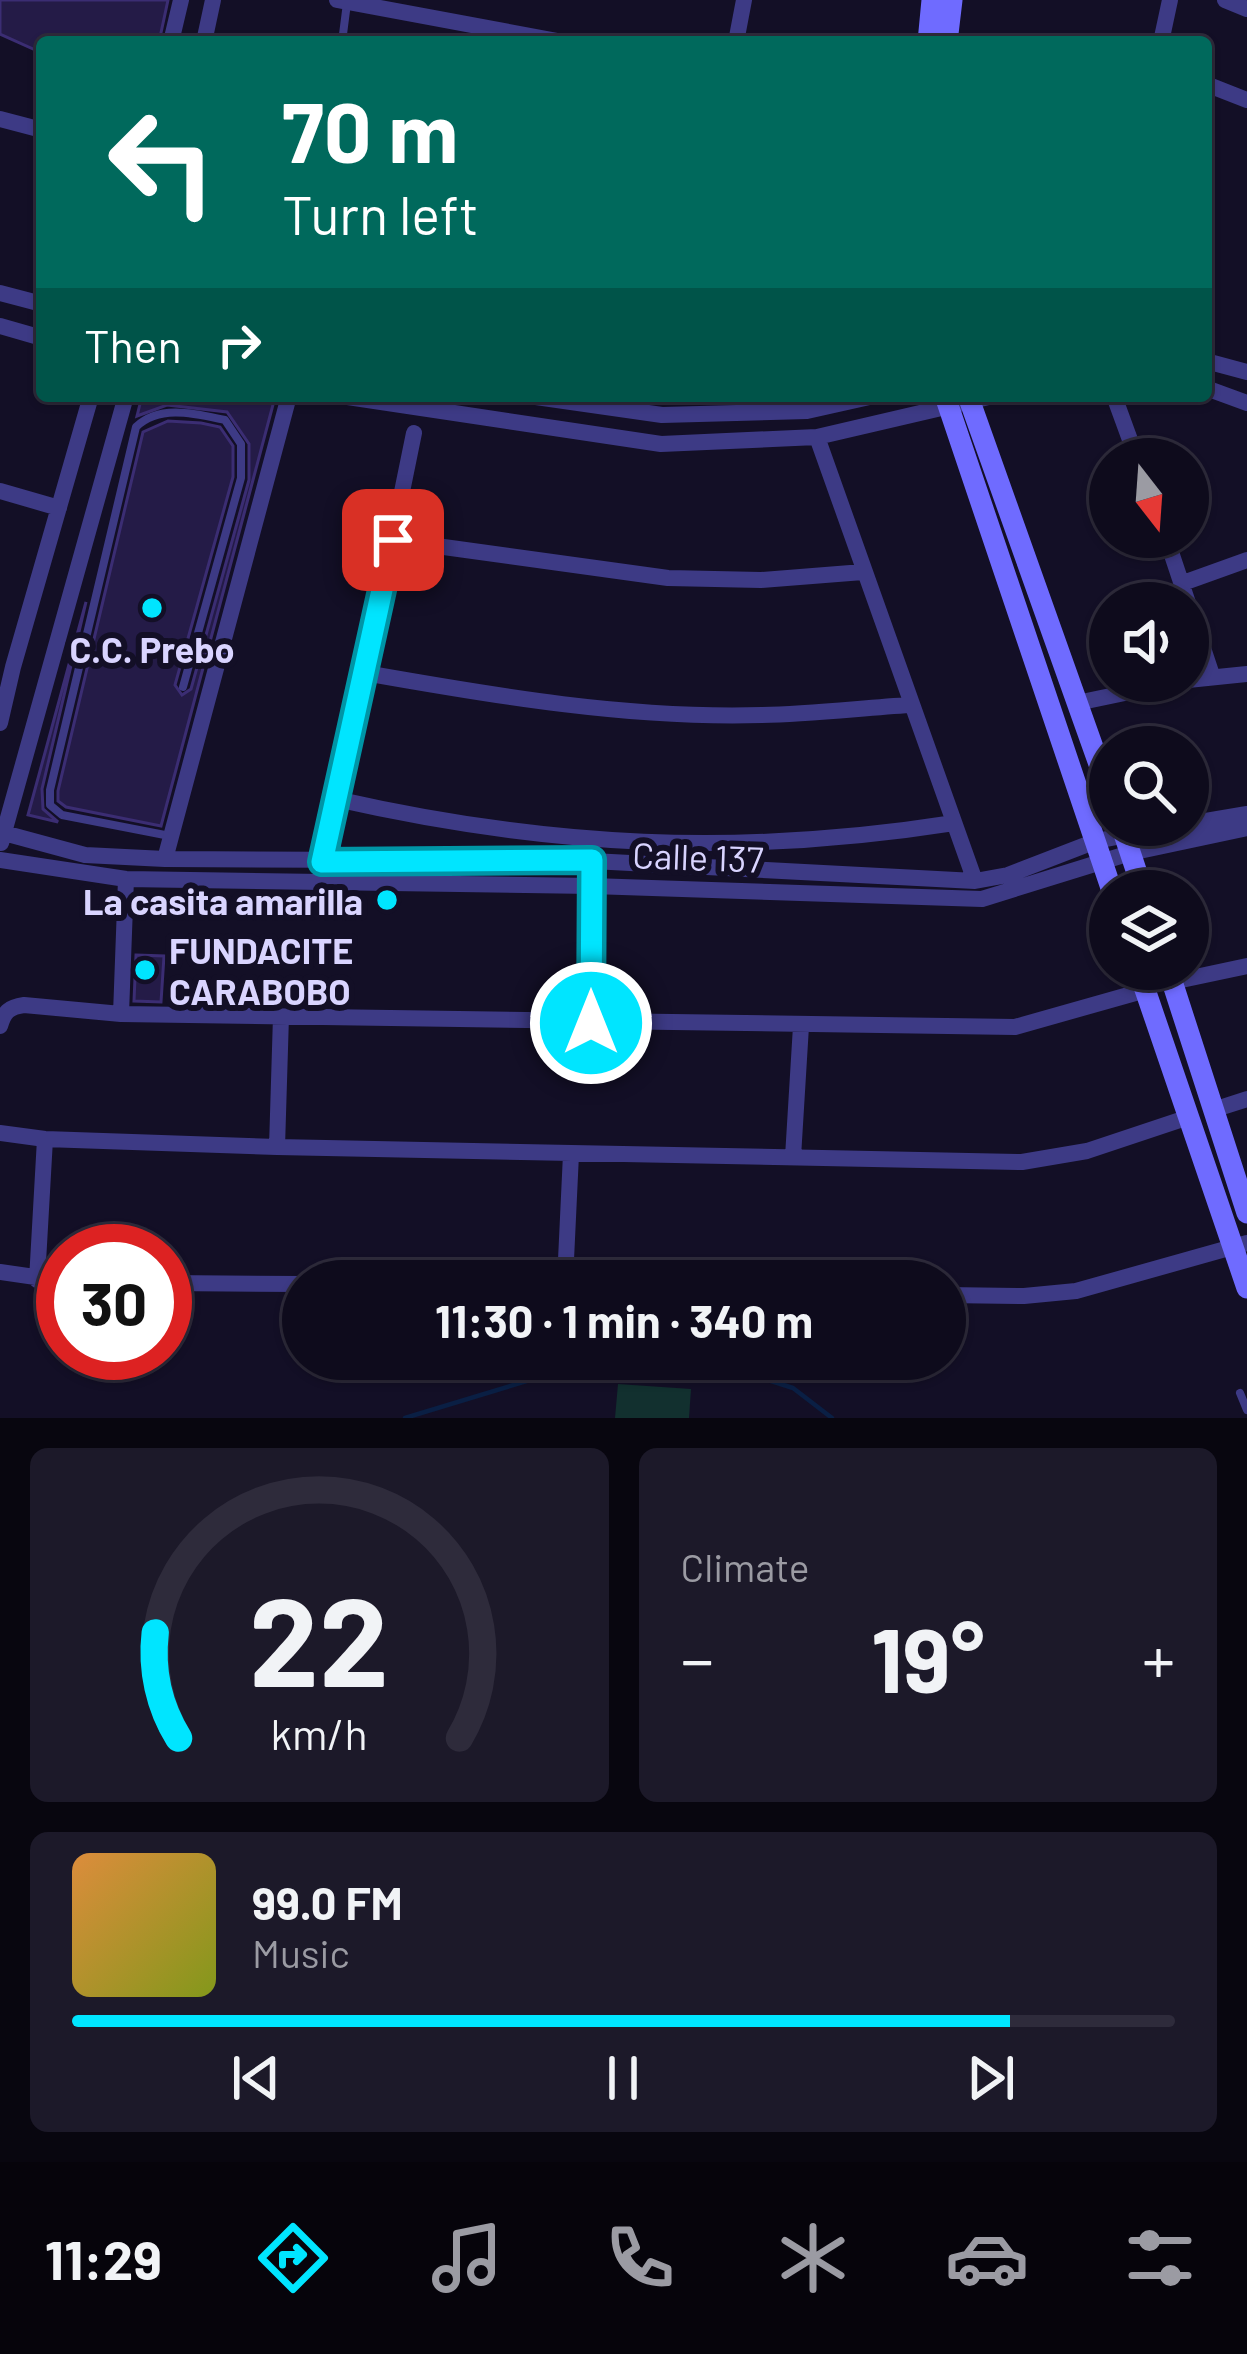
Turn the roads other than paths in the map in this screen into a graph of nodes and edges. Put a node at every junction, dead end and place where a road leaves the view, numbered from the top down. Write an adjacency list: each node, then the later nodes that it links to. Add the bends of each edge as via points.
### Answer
1 (181, 0): 10 (street)
2 (213, 0): 11 (street)
3 (743, 0): 14 (street)
4 (932, 0): 15 (street)
5 (952, 0): 16 (street)
6 (1170, 0): 17 (street)
7 (1225, 0): 9 (street)
8 (343, 1): 12 (lane); 13 (street)
9 (1247, 9)
10 (173, 36)
11 (205, 36)
12 (342, 36)
13 (531, 36)
14 (737, 36)
15 (929, 36)
16 (948, 36)
17 (1162, 36)
18 (1212, 86): 19 (street)
19 (1247, 100)
20 (0, 118): 21 (street)
21 (36, 128)
22 (0, 293): 23 (street)
23 (36, 302)
24 (0, 326): 25 (street)
25 (36, 336)
26 (1212, 363): 27 (street)
27 (1247, 372)
28 (1212, 390): 39 (street)
29 (90, 402): 44 (street)
30 (124, 402): 68 (street)
31 (287, 402): 67 (street)
32 (380, 402): 41 (street, via 661,444)
33 (572, 402): 34 (street, via 662,415 807,411)
34 (847, 402)
35 (950, 402): 41 (street)
36 (959, 402): 57 (street)
37 (959, 402): 70 (street)
38 (1116, 402): 42 (street)
39 (1247, 403)
40 (414, 433): 45 (street)
41 (818, 437): 47 (street)
42 (1129, 438)
43 (0, 491): 44 (street)
44 (59, 508): 49 (street)
45 (393, 540): 47 (street, via 668,578); 51 (street)
46 (1247, 560): 48 (street)
47 (863, 572): 58 (street)
48 (1186, 582)
49 (6, 665): 59 (street)
50 (1209, 665): 53 (street)
51 (365, 673): 58 (street, via 504,698 665,711 759,716); 61 (street)
52 (1247, 674): 53 (street)
53 (1212, 675): 54 (street)
54 (1209, 676)
55 (183, 687): 67 (lane, via 241,478 241,444 225,420 163,413 136,427 50,805 62,815)
56 (1089, 700): 57 (street)
57 (1077, 703): 60 (street)
58 (910, 705): 64 (street)
59 (0, 723)
60 (1089, 736)
61 (336, 799): 64 (street, via 535,836 654,844 781,843); 74 (street)
62 (1247, 814): 63 (street)
63 (1209, 820)
64 (954, 823): 77 (street)
65 (1247, 827): 66 (street)
66 (1209, 830)
67 (172, 836): 72 (street)
68 (1, 838): 72 (street)
69 (1108, 846): 70 (street)
70 (1099, 851): 75 (street); 77 (street); 78 (street, Calle 137, via 982,898)
71 (0, 860): 76 (street, Calle 137)
72 (165, 860): 74 (street)
73 (592, 860): 74 (street); 77 (street); 78 (street)
74 (322, 862)
75 (1105, 870)
76 (126, 879): 78 (street, Calle 137); 84 (street)
77 (975, 881)
78 (592, 886): 86 (street)
79 (1247, 966): 80 (street)
80 (1209, 971)
81 (1115, 990): 88 (street, via 1015,1027)
82 (1145, 990): 91 (street)
83 (1174, 990): 90 (street)
84 (121, 1014): 85 (street); 87 (street, via 13,1006)
85 (281, 1016): 86 (street); 94 (street)
86 (591, 1023): 88 (street)
87 (0, 1026)
88 (801, 1026): 96 (street)
89 (1247, 1100): 90 (street)
90 (1213, 1110): 97 (street)
91 (1190, 1118): 96 (street, via 1022,1162); 99 (street)
92 (0, 1133): 93 (street)
93 (45, 1139): 94 (street); 98 (street)
94 (277, 1147): 95 (street)
95 (571, 1154): 96 (street); 100 (street)
96 (793, 1157)
97 (1247, 1213)
98 (41, 1224)
99 (1240, 1246): 105 (street); 106 (street, via 1076,1291)
100 (566, 1260)
101 (0, 1272): 102 (street)
102 (36, 1280)
103 (192, 1282): 104 (street)
104 (282, 1284)
105 (1247, 1288)
106 (966, 1295)
107 (1240, 1393): 108 (lane)
108 (1247, 1410)

